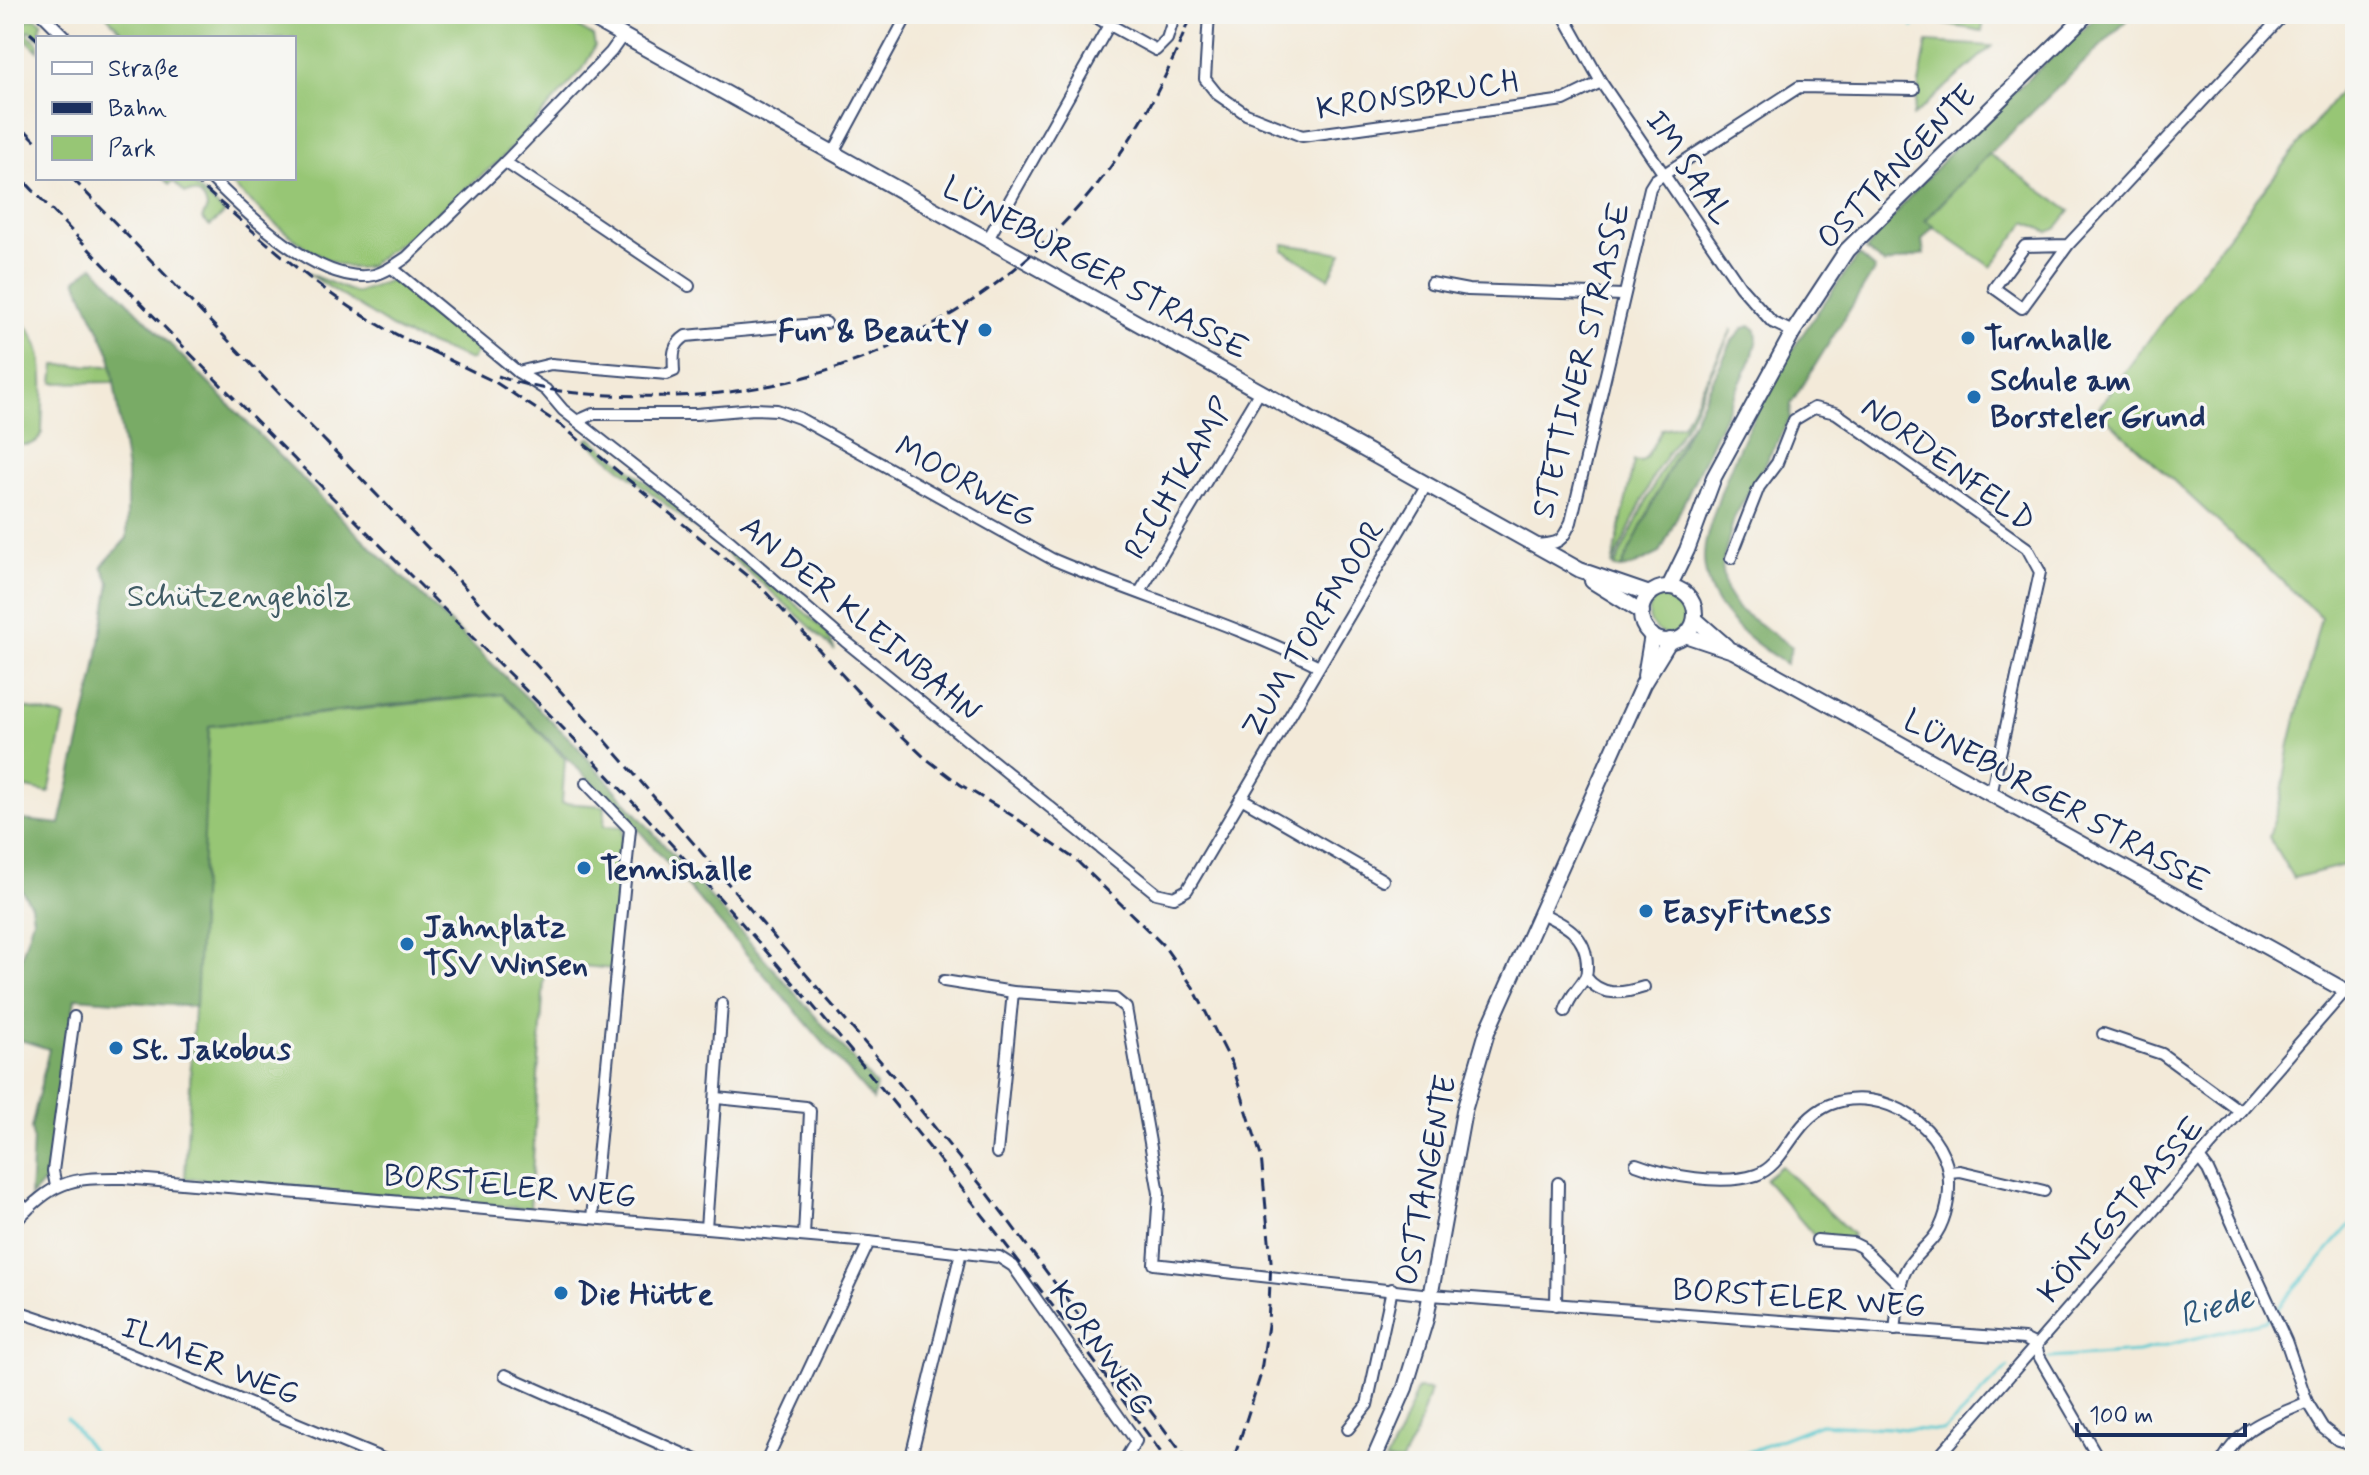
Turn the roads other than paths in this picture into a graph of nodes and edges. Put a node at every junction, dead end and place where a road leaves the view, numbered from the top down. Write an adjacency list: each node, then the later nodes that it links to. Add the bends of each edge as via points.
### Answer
1 (42, 14): 12 (street)
2 (584, 14): 11 (main road, LÜNEBURGER STRASSE)
3 (908, 14): 15 (street)
4 (1090, 14): 10 (street)
5 (1175, 14): 10 (street, via 1167,39 1156,50)
6 (1209, 14): 13 (street, KRONSBRUCH, via 1205,79 1217,94 1246,114 1311,136 1564,100)
7 (1563, 14): 13 (street, IM SAAL)
8 (2087, 14): 26 (main road, OSTTANGENTE, via 1857,239)
9 (2284, 14): 20 (street)
10 (1109, 25): 19 (street)
11 (623, 35): 15 (main road, LÜNEBURGER STRASSE); 16 (street)
12 (64, 36)
13 (1601, 82): 17 (street, IM SAAL)
14 (1914, 89): 17 (street, via 1799,87)
15 (833, 153): 19 (main road, LÜNEBURGER STRASSE)
16 (505, 162): 21 (street); 23 (street)
17 (1664, 173): 24 (street, STETTINER STRASSE, via 1650,188); 26 (street, IM SAAL, via 1740,286 1772,322)
18 (213, 180): 21 (street, via 305,258 351,275)
19 (988, 239): 28 (main road, LÜNEBURGER STRASSE)
20 (2068, 245): 20 (street, via 2022,308 1994,288 2025,246)
21 (392, 268): 27 (street, AN DER KLEINBAHN)
22 (1431, 283): 24 (street, via 1468,290)
23 (689, 286)
24 (1624, 295): 31 (street, STETTINER STRASSE, via 1571,522 1557,544)
25 (826, 323): 27 (street, via 686,336 673,351 674,371 667,374 551,364)
26 (1793, 332): 32 (main road, OSTTANGENTE, via 1714,477)
27 (518, 372): 29 (street, AN DER KLEINBAHN, via 546,390)
28 (1260, 391): 30 (main road, LÜNEBURGER STRASSE); 36 (street, RICHTKAMP)
29 (577, 421): 36 (street, MOORWEG, via 593,414 777,410 1052,559); 51 (street, AN DER KLEINBAHN, via 1156,893)
30 (1427, 484): 31 (main road, LÜNEBURGER STRASSE); 45 (street, ZUM TORFMOOR)
31 (1536, 545): 34 (main road, LÜNEBURGER STRASSE)
32 (1687, 550): 35 (main road, OSTTANGENTE); 37 (main road, OSTTANGENTE)
33 (1731, 558): 48 (street, NORDENFELD, via 1759,487 1777,463 1794,420 1814,408 1836,413 2027,548 2040,572)
34 (1580, 570): 38 (main road, LÜNEBURGER STRASSE); 39 (main road, LÜNEBURGER STRASSE)
35 (1669, 587): 37 (main road); 38 (main road)
36 (1140, 592): 45 (street, MOORWEG, via 1268,640)
37 (1686, 593): 40 (main road)
38 (1650, 594): 39 (main road)
39 (1642, 612): 41 (main road)
40 (1695, 619): 42 (main road); 44 (main road, LÜNEBURGER STRASSE)
41 (1652, 635): 43 (main road); 46 (main road, OSTTANGENTE)
42 (1685, 635): 43 (main road); 44 (main road, LÜNEBURGER STRASSE)
43 (1670, 640): 46 (main road, OSTTANGENTE)
44 (1733, 651): 48 (main road, LÜNEBURGER STRASSE)
45 (1319, 666): 49 (street, ZUM TORFMOOR)
46 (1643, 684): 52 (main road, OSTTANGENTE)
47 (586, 783): 73 (street, via 630,829)
48 (1991, 795): 57 (main road, LÜNEBURGER STRASSE)
49 (1241, 798): 50 (street); 51 (street, ZUM TORFMOOR, via 1187,890)
50 (1383, 880)
51 (1174, 897)
52 (1539, 912): 53 (street, via 1571,927 1583,942); 83 (main road, OSTTANGENTE, via 1497,1004 1474,1073)
53 (1586, 977): 55 (street, via 1607,992); 59 (street)
54 (944, 981): 56 (street)
55 (1644, 987)
56 (1013, 992): 64 (street); 82 (street, BORSTELER WEG, via 1115,999 1126,1008 1159,1193 1154,1264)
57 (2350, 994): 63 (street, KÖNIGSTRASSE)
58 (722, 1004): 62 (street)
59 (1565, 1011)
60 (74, 1017): 69 (street, via 53,1171)
61 (2103, 1034): 63 (street, via 2162,1054)
62 (717, 1098): 75 (street); 76 (street, via 810,1111)
63 (2240, 1111): 65 (street, KÖNIGSTRASSE)
64 (997, 1153)
65 (2199, 1158): 87 (street, KÖNIGSTRASSE); 89 (street, via 2274,1314)
66 (1636, 1164): 67 (street, via 1667,1174 1720,1179 1757,1175 1770,1167 1812,1115 1848,1099 1890,1105 1909,1115 1937,1143)
67 (1949, 1172): 70 (street); 81 (street, via 1941,1226 1909,1264)
68 (1558, 1183): 84 (street)
69 (56, 1186): 72 (street, BORSTELER WEG); 73 (street, BORSTELER WEG, via 76,1179 124,1178)
70 (2044, 1191)
71 (14, 1197): 72 (street)
72 (27, 1210): 74 (street, BORSTELER WEG)
73 (592, 1218): 75 (street, BORSTELER WEG)
74 (14, 1223)
75 (706, 1228): 76 (street, BORSTELER WEG)
76 (804, 1236): 78 (street, BORSTELER WEG)
77 (1817, 1240): 81 (street, via 1861,1247)
78 (869, 1242): 79 (street, BORSTELER WEG); 94 (street)
79 (961, 1252): 80 (street, BORSTELER WEG, via 999,1257); 95 (street)
80 (1013, 1266): 96 (street, KORNWEG, via 1136,1441)
81 (1901, 1286): 86 (street)
82 (1392, 1289): 83 (street, BORSTELER WEG); 90 (street, via 1367,1405)
83 (1431, 1295): 84 (street, BORSTELER WEG); 97 (main road, OSTTANGENTE, via 1405,1388)
84 (1556, 1305): 86 (street, BORSTELER WEG)
85 (14, 1310): 92 (street, ILMER WEG)
86 (1895, 1330): 87 (street, BORSTELER WEG, via 2024,1339)
87 (2036, 1345): 98 (street, KÖNIGSTRASSE); 99 (street)
88 (505, 1375): 93 (street)
89 (2307, 1402): 91 (street, via 2323,1428); 100 (street, via 2246,1430)
90 (1348, 1429)
91 (2355, 1445)
92 (388, 1461)
93 (699, 1461)
94 (766, 1461)
95 (910, 1461)
96 (1124, 1461)
97 (1373, 1461)
98 (1935, 1461)
99 (2100, 1461)
100 (2222, 1461)

